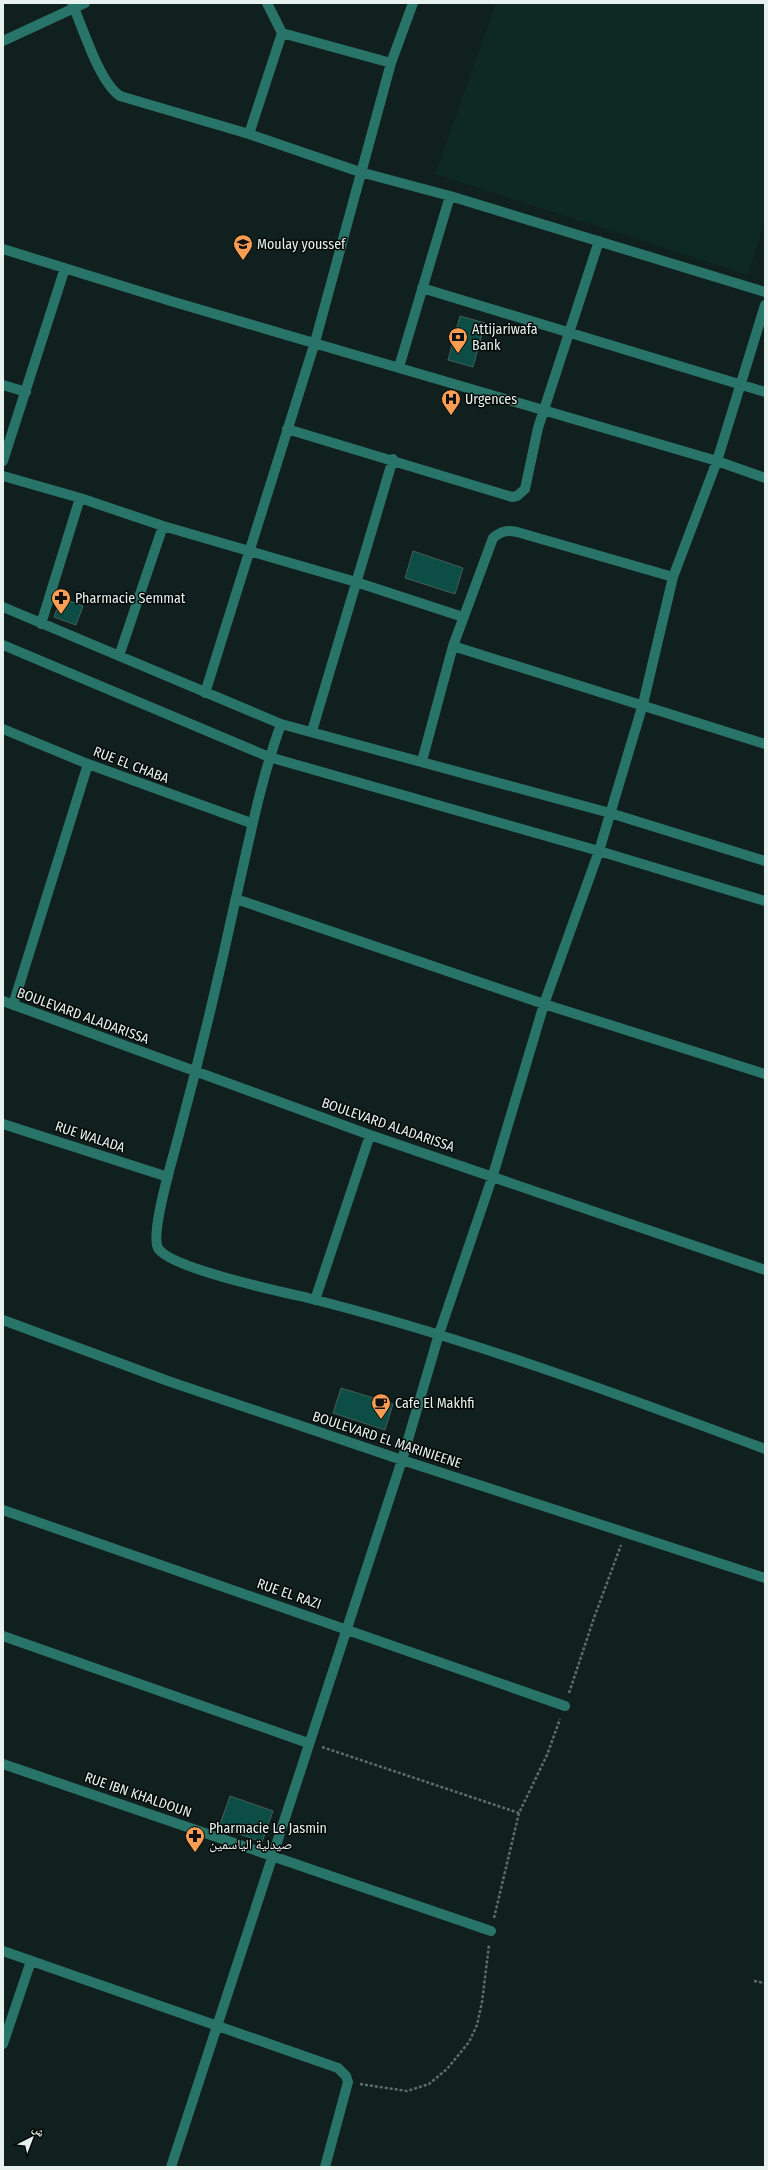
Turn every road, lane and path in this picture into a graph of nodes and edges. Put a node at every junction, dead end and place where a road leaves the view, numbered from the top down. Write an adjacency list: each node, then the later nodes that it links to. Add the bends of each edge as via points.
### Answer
1 (85, 3): 4 (street)
2 (267, 3): 5 (street)
3 (413, 3): 7 (street)
4 (73, 5): 6 (street); 8 (street, via 113,92)
5 (282, 32): 7 (street); 8 (street)
6 (3, 41)
7 (391, 63): 9 (street)
8 (249, 134): 9 (street)
9 (360, 172): 10 (street); 18 (street)
10 (450, 196): 11 (street); 14 (street)
11 (599, 241): 15 (street); 17 (street)
12 (3, 249): 13 (street)
13 (65, 268): 18 (street); 22 (street)
14 (422, 288): 17 (street); 19 (street)
15 (765, 292)
16 (765, 305): 20 (street)
17 (569, 332): 20 (street); 24 (street)
18 (315, 342): 19 (street); 25 (street)
19 (399, 367): 24 (street)
20 (741, 384): 23 (street); 28 (street)
21 (3, 385): 22 (street)
22 (26, 392): 27 (street)
23 (765, 392)
24 (544, 410): 26 (street, via 525,489 517,496 512,497); 28 (street)
25 (287, 429): 26 (street); 33 (street)
26 (393, 459): 35 (street)
27 (3, 461)
28 (717, 461): 30 (street); 34 (street)
29 (3, 476): 31 (street)
30 (765, 478)
31 (80, 498): 32 (street); 38 (street)
32 (163, 526): 33 (street); 41 (street)
33 (250, 551): 35 (street); 42 (street)
34 (673, 578): 37 (street, via 517,532 503,531 493,538); 43 (street)
35 (356, 582): 37 (street); 46 (street)
36 (3, 608): 38 (street)
37 (463, 617): 40 (street)
38 (41, 624): 41 (street)
39 (3, 645): 48 (street)
40 (453, 646): 43 (street); 49 (street)
41 (119, 656): 42 (street)
42 (205, 693): 44 (street)
43 (643, 704): 47 (street); 51 (street)
44 (281, 724): 46 (street); 48 (street)
45 (3, 729): 50 (street, RUE EL CHABA)
46 (312, 731): 49 (street)
47 (765, 744)
48 (269, 757): 52 (street); 53 (street)
49 (422, 761): 51 (street)
50 (88, 764): 52 (street, RUE EL CHABA); 57 (street)
51 (610, 813): 53 (street); 54 (street)
52 (252, 823): 55 (street)
53 (599, 851): 56 (street); 58 (street)
54 (765, 861)
55 (236, 898): 58 (street); 59 (street)
56 (765, 902)
57 (8, 1003): 59 (street, BOULEVARD ALADARISSA)
58 (544, 1004): 60 (street); 63 (street)
59 (196, 1072): 62 (street, BOULEVARD ALADARISSA); 64 (street)
60 (765, 1074)
61 (3, 1124): 64 (street, RUE WALADA)
62 (370, 1135): 63 (street, BOULEVARD ALADARISSA); 66 (street)
63 (493, 1175): 65 (street, BOULEVARD ALADARISSA); 68 (street)
64 (168, 1177): 66 (street, via 156,1234 157,1245 163,1254 174,1261)
65 (765, 1270)
66 (315, 1300): 68 (street)
67 (3, 1320): 70 (street, BOULEVARD EL MARINIEENE, via 168,1381)
68 (439, 1334): 69 (street); 70 (street)
69 (765, 1449)
70 (402, 1460): 72 (street, BOULEVARD EL MARINIEENE); 74 (street)
71 (3, 1510): 74 (street, RUE EL RAZI)
72 (626, 1532): 73 (street, BOULEVARD EL MARINIEENE); 76 (path)
73 (765, 1578)
74 (345, 1629): 76 (street, RUE EL RAZI); 77 (street)
75 (3, 1636): 77 (street)
76 (565, 1706): 79 (path, via 547,1755)
77 (308, 1743): 79 (path); 80 (street)
78 (3, 1764): 80 (street, RUE IBN KHALDOUN)
79 (518, 1813): 81 (path)
80 (272, 1855): 81 (street, RUE IBN KHALDOUN); 86 (street)
81 (491, 1931): 88 (path, via 477,2025 469,2042 447,2069 429,2084 408,2091)
82 (3, 1951): 83 (street)
83 (31, 1961): 86 (street); 87 (street)
84 (754, 1981): 85 (path)
85 (765, 1983)
86 (217, 2025): 88 (street, via 338,2068); 89 (street)
87 (3, 2044)
88 (348, 2082): 90 (street)
89 (171, 2167)
90 (325, 2167)

